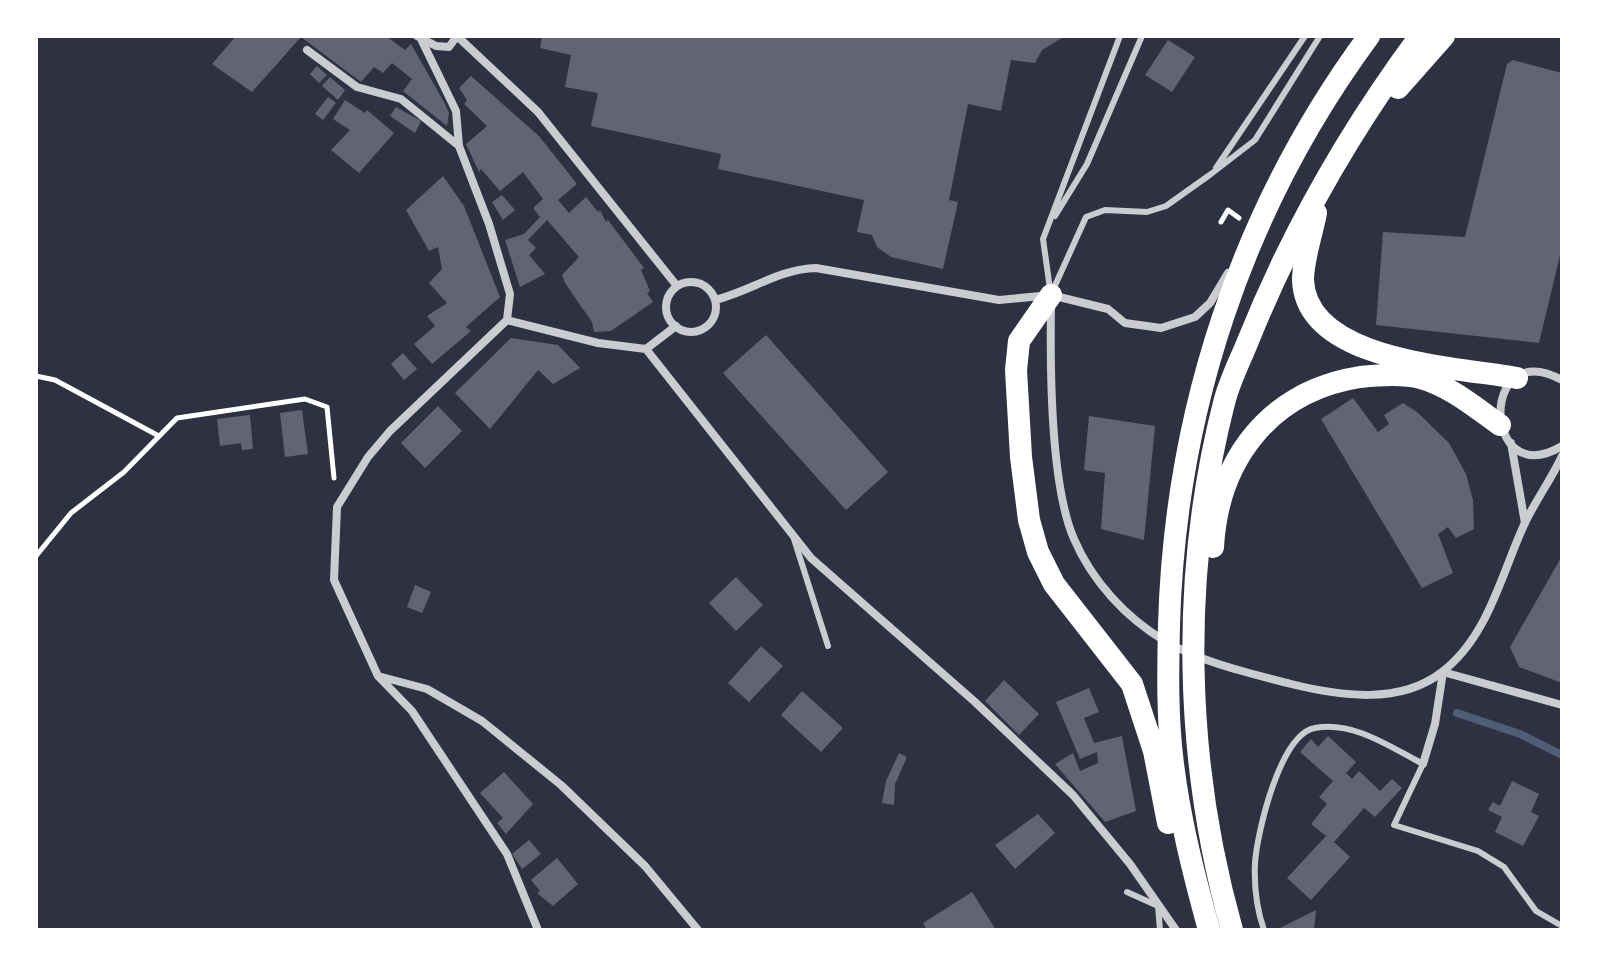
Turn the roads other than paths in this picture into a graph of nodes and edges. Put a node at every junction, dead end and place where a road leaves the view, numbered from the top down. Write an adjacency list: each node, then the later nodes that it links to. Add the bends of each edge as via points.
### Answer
1 (457, 36): 9 (street, via 449,47); 17 (street, via 538,112)
2 (1120, 36): 16 (lane)
3 (1142, 36): 16 (lane, via 1087,164)
4 (1305, 36): 14 (lane)
5 (1320, 36): 14 (lane, via 1255,140)
6 (1369, 36): 13 (highway)
7 (1420, 36): 11 (highway)
8 (1444, 36): 11 (highway)
9 (420, 38): 12 (street, via 456,111)
10 (307, 50): 12 (street, via 357,87 401,99)
11 (1362, 122): 15 (highway)
12 (459, 146): 20 (street, via 510,294)
13 (1289, 159): 18 (street, via 1249,225 1224,283 1195,317 1177,325 1145,327 1125,323 1108,309); 43 (highway, via 1231,288 1212,346 1179,492 1171,571 1172,761)
14 (1211, 174): 18 (lane, via 1166,206 1147,212 1105,210 1086,217)
15 (1320, 196): 23 (highway, via 1303,279 1309,307 1332,332 1378,353); 30 (highway, via 1277,269 1224,401 1200,525)
16 (1048, 226): 18 (lane, via 1043,239)
17 (677, 286): 19 (street, via 699,283); 21 (street, via 666,306)
18 (1051, 295): 19 (street, via 999,300 816,268 787,270 752,290); 32 (street, via 1052,395 1064,508 1090,569 1135,621 1167,642 1215,662 1317,690 1392,694); 43 (highway, via 1019,341 1016,370 1029,520 1054,584 1132,684 1154,751 1166,818)
19 (715, 300): 21 (street, via 715,315 705,327 691,331)
20 (507, 320): 22 (street); 33 (street, via 390,431 337,507 334,580)
21 (676, 326): 22 (street)
22 (646, 349): 29 (street)
23 (1517, 378): 24 (street, via 1541,372); 25 (street, via 1500,399)
24 (1562, 380)
25 (1505, 434): 26 (street, via 1534,454); 28 (street); 30 (highway, via 1458,396 1421,378 1378,375 1328,382 1300,394 1273,413 1246,443 1228,480)
26 (1562, 446)
27 (1562, 456): 28 (street)
28 (1525, 524): 32 (street, via 1481,624)
29 (793, 535): 31 (lane); 37 (street, via 811,558 1073,795)
30 (1204, 583): 44 (highway, via 1204,812)
31 (828, 646)
32 (1443, 672): 34 (street); 35 (street)
33 (378, 676): 39 (street, via 412,711 507,854); 40 (street, via 427,689 482,721 561,785 634,856)
34 (1562, 705)
35 (1423, 764): 38 (lane, via 1394,825 1478,851 1504,867 1536,911); 45 (lane, via 1361,732 1334,726 1310,728 1294,743 1267,802 1255,864)
36 (1127, 892): 37 (lane)
37 (1158, 906): 41 (lane); 42 (street)
38 (1562, 926)
39 (538, 930)
40 (698, 930)
41 (1160, 930)
42 (1176, 930)
43 (1207, 930)
44 (1232, 930)
45 (1264, 930)

